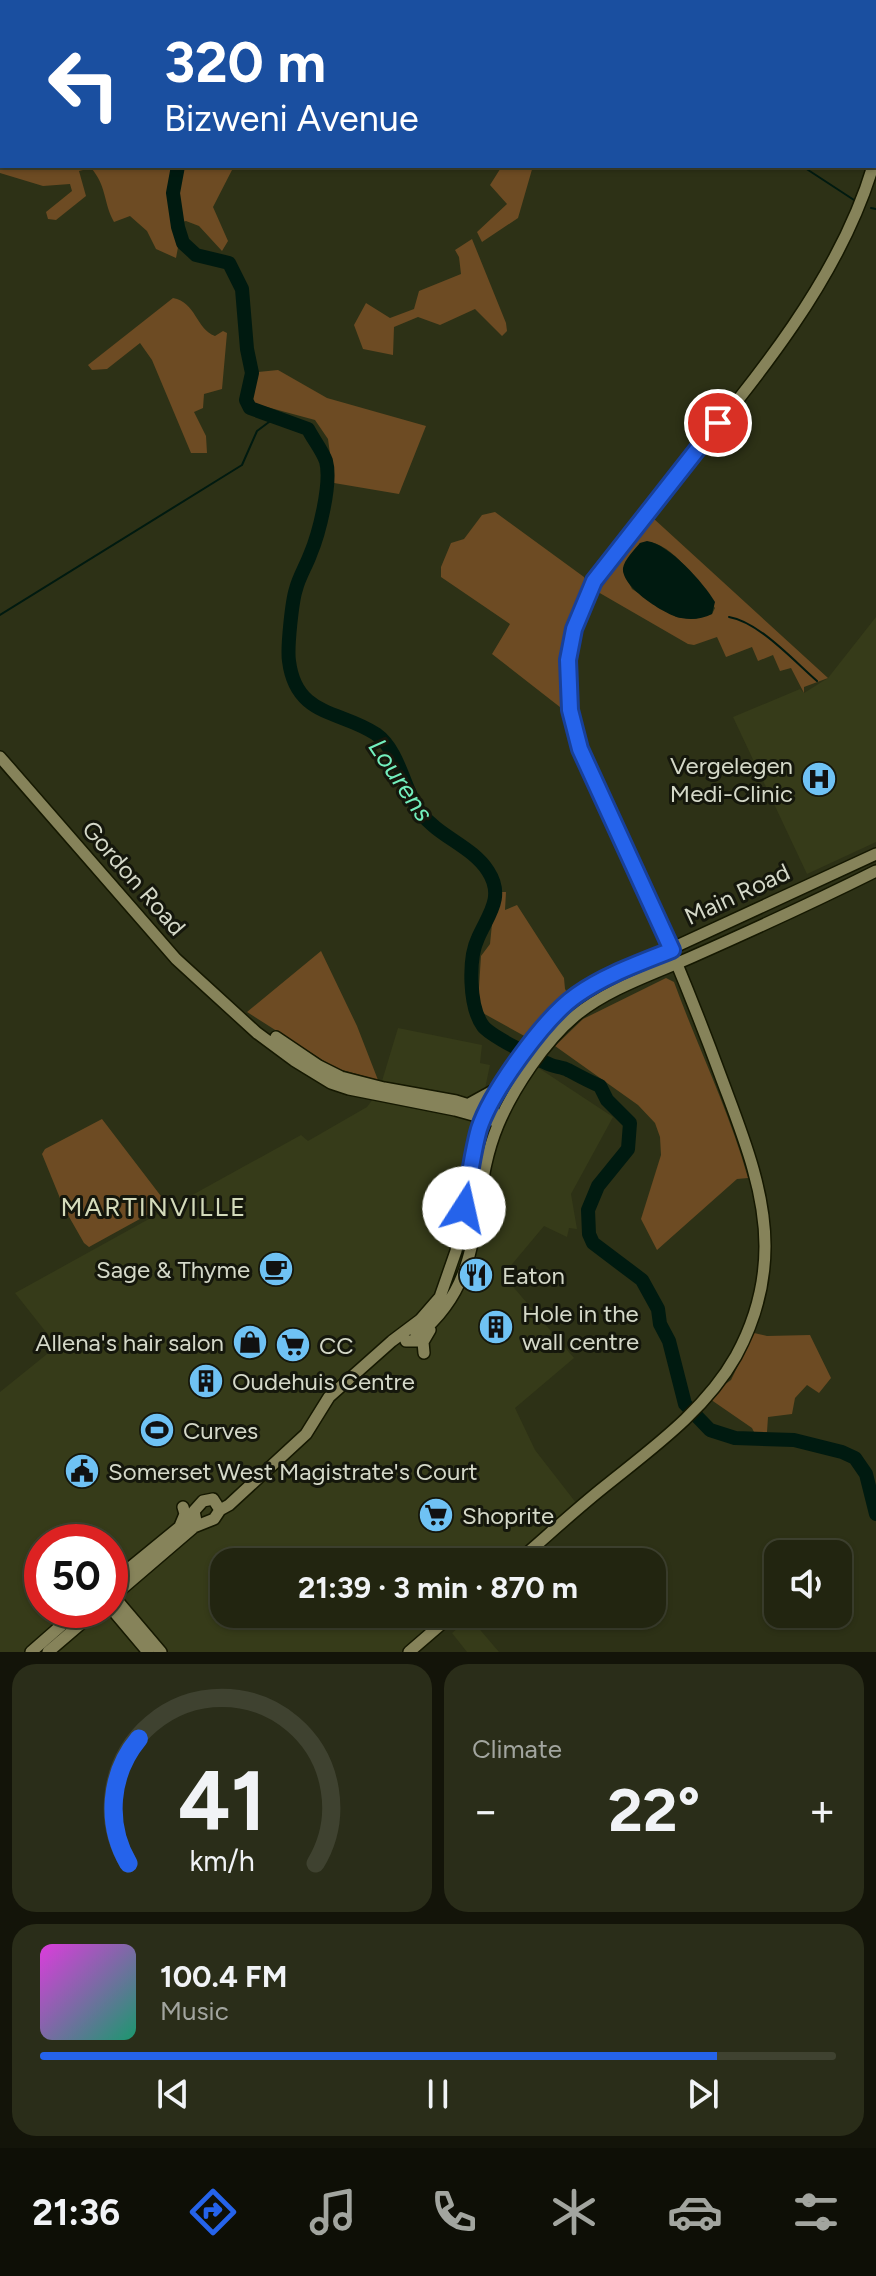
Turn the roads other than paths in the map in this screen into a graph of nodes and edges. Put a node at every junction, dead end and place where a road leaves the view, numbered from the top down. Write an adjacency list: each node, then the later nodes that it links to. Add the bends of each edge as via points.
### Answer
1 (873, 168): 6 (street, via 860,206 801,313 603,567 574,629 568,677 580,749)
2 (0, 757): 9 (street, Gordon Road, via 159,942)
3 (876, 854): 6 (street, Main Road)
4 (876, 871): 5 (street, Main Road)
5 (716, 946): 7 (street, Main Road); 8 (street, via 691,966)
6 (672, 950): 7 (street); 10 (street, Main Road, via 586,989 555,1012)
7 (678, 963): 8 (street); 13 (street, Main Road, via 589,1005 561,1028)
8 (688, 989): 21 (street, via 757,1183 765,1246 760,1292 735,1358 709,1392)
9 (244, 1019): 11 (street, Gordon Road, via 341,1077); 12 (street, Gordon Road, via 331,1083)
10 (503, 1084): 11 (street); 12 (street, Main Road)
11 (469, 1104): 12 (street, Gordon Road)
12 (486, 1114): 13 (street, Gordon Road); 15 (street, Main Road, via 451,1270 440,1297)
13 (501, 1120): 14 (street, Main Road, via 465,1272)
14 (435, 1323): 15 (street, Main Road); 16 (street, via 423,1342)
15 (410, 1334): 17 (street, Main Road, via 329,1397 306,1434 229,1505)
16 (424, 1353)
17 (216, 1504): 19 (street, via 214,1519); 19 (street, via 200,1504)
18 (183, 1507): 20 (street, via 184,1519)
19 (197, 1519): 20 (street); 23 (street)
20 (174, 1533): 22 (street)
21 (533, 1548)
22 (128, 1570)
23 (128, 1583)
24 (128, 1617): 32 (street)
25 (128, 1623): 31 (street)
26 (58, 1628): 29 (street)
27 (76, 1628): 30 (street)
28 (437, 1628): 33 (street)
29 (31, 1652)
30 (48, 1652)
31 (148, 1652)
32 (161, 1652)
33 (409, 1652)

